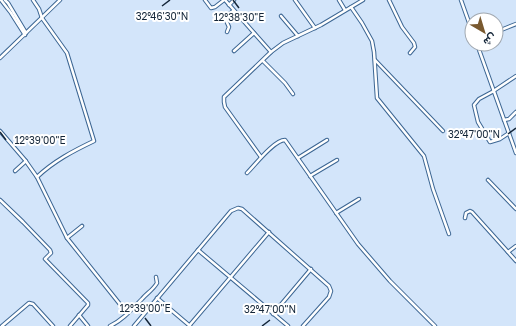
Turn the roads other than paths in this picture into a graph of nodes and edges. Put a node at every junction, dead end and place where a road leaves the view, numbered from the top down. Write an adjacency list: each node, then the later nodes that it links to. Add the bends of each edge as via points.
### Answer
1 (1, 0): 25 (street)
2 (5, 0): 25 (street)
3 (34, 0): 19 (street)
4 (60, 0): 19 (street)
5 (205, 0): 6 (street, via 213,8)
6 (224, 0): 13 (street)
7 (234, 0): 13 (street)
8 (295, 0): 21 (street)
9 (339, 0): 16 (street)
10 (362, 0): 14 (street)
11 (389, 0): 30 (street, via 402,27 414,43 415,47)
12 (461, 0): 17 (street)
13 (229, 5): 15 (street)
14 (351, 7): 16 (street); 32 (street, via 370,36)
15 (233, 10): 23 (street, via 225,18 229,27); 24 (street)
16 (345, 10): 21 (street)
17 (465, 12)
18 (281, 16): 26 (street)
19 (42, 18): 25 (street); 52 (street, via 67,53 94,141 58,160)
20 (516, 24): 22 (street)
21 (315, 28): 26 (street)
22 (504, 29)
23 (227, 32)
24 (254, 33): 27 (street); 28 (street)
25 (25, 34): 31 (street)
26 (298, 36): 28 (street)
27 (234, 51)
28 (271, 52): 33 (street)
29 (479, 52): 35 (street)
30 (410, 53)
31 (0, 58)
32 (374, 60): 40 (street); 61 (street, via 376,96 424,156 432,189)
33 (263, 61): 36 (street); 45 (street, via 224,97 225,107)
34 (516, 76): 35 (street)
35 (494, 91): 38 (street); 41 (street, via 474,104 477,119 490,142)
36 (293, 94)
37 (516, 112): 38 (street)
38 (504, 120): 41 (street)
39 (0, 131): 48 (street)
40 (443, 131)
41 (508, 133): 43 (street)
42 (327, 140): 46 (street)
43 (515, 148): 44 (street)
44 (516, 152)
45 (261, 157): 46 (street, via 279,141 285,140); 50 (street)
46 (298, 158): 51 (street)
47 (337, 160): 51 (street)
48 (26, 161): 49 (street); 52 (street)
49 (15, 172)
50 (247, 172)
51 (310, 176): 57 (street)
52 (37, 177): 62 (street)
53 (488, 180): 56 (street)
54 (359, 199): 57 (street)
55 (0, 200): 73 (street, via 50,250 51,253 45,259 88,303)
56 (516, 209)
57 (336, 213): 83 (street, via 358,244 386,276)
58 (465, 218): 65 (street, via 466,213 472,212)
59 (82, 226): 62 (street)
60 (269, 232): 64 (street, via 242,209 236,208); 67 (street); 69 (street)
61 (449, 234)
62 (67, 238): 71 (street)
63 (516, 246): 65 (street)
64 (198, 250): 69 (street); 70 (street)
65 (508, 252): 66 (street)
66 (516, 261)
67 (311, 269): 72 (street); 82 (street, via 328,284 330,291 329,296)
68 (156, 277): 71 (street, via 154,289)
69 (231, 277): 72 (street); 80 (street)
70 (157, 298): 79 (street); 80 (street)
71 (126, 314): 78 (street, via 123,319)
72 (274, 314): 81 (street)
73 (79, 315): 76 (street); 77 (street)
74 (2, 326): 75 (street, via 29,303 33,304)
75 (53, 326)
76 (70, 326)
77 (88, 326)
78 (110, 326)
79 (134, 326)
80 (189, 326)
81 (288, 326)
82 (303, 326)
83 (435, 326)

